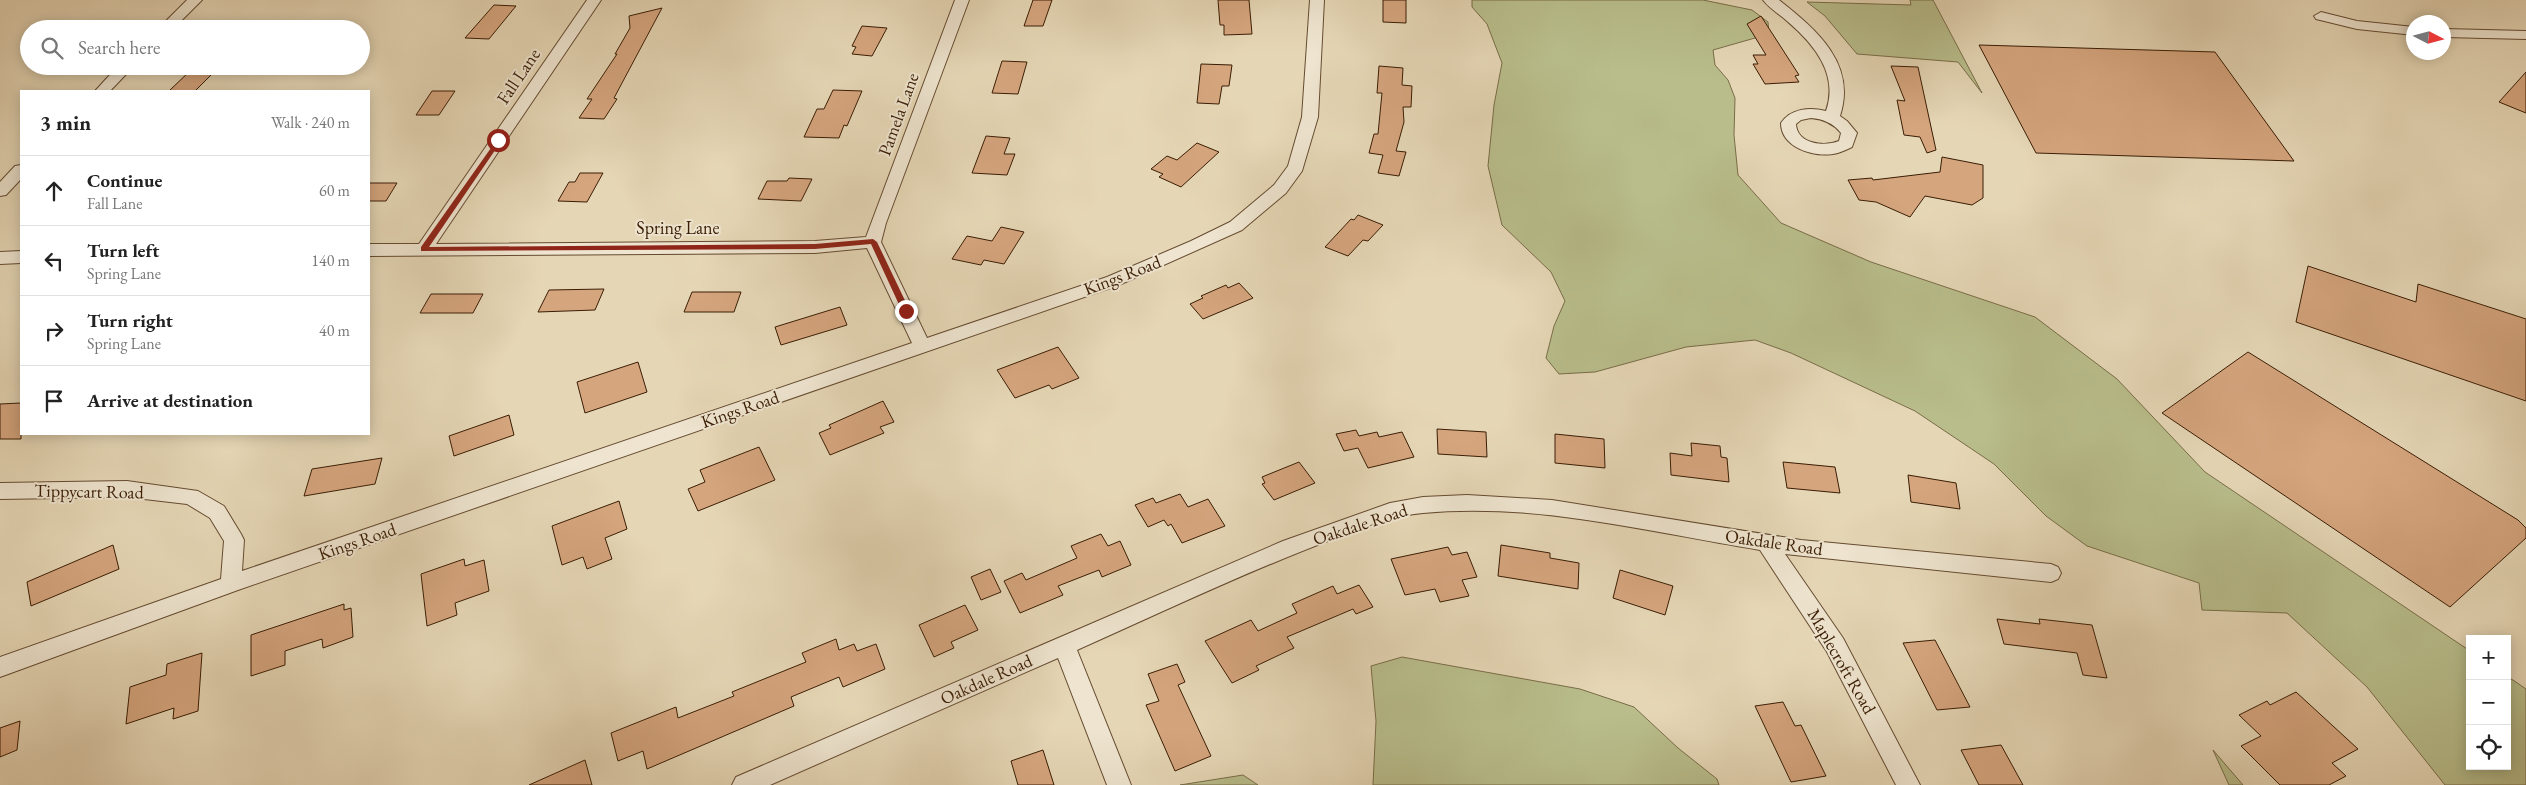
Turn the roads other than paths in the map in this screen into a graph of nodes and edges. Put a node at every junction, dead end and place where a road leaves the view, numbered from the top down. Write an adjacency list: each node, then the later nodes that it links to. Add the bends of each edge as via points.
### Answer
1 (195, 0): 7 (street)
2 (594, 0): 17 (street, Fall Lane)
3 (962, 0): 16 (street, Pamela Lane)
4 (1317, 0): 21 (street, Kings Road, via 1310,118 1296,167 1280,189 1260,207 1236,226 1114,281)
5 (1770, 0): 13 (street, via 1799,23 1831,63 1839,97)
6 (2321, 16): 8 (street, via 2357,25)
7 (175, 20)
8 (2406, 30)
9 (2451, 33): 10 (street)
10 (2526, 35)
11 (118, 75): 12 (street)
12 (103, 90)
13 (1832, 117)
14 (20, 171): 15 (street)
15 (0, 191)
16 (873, 242): 17 (street, Spring Lane, via 815,247); 21 (street)
17 (424, 249): 18 (street, Spring Lane)
18 (370, 250)
19 (20, 257): 20 (street)
20 (0, 258)
21 (922, 346): 25 (street, Kings Road)
22 (0, 491): 25 (street, Tippycart Road, via 127,489 191,497 217,512 234,540)
23 (1766, 543): 24 (street, Oakdale Road); 26 (street, Oakdale Road, via 1555,507 1475,502 1420,505 1382,514 1290,547); 30 (street, Maplecroft Road, via 1835,645)
24 (2051, 573)
25 (232, 584): 27 (street, Kings Road)
26 (1064, 646): 28 (street, Oakdale Road); 29 (street)
27 (0, 667)
28 (744, 785)
29 (1120, 785)
30 (1908, 785)

